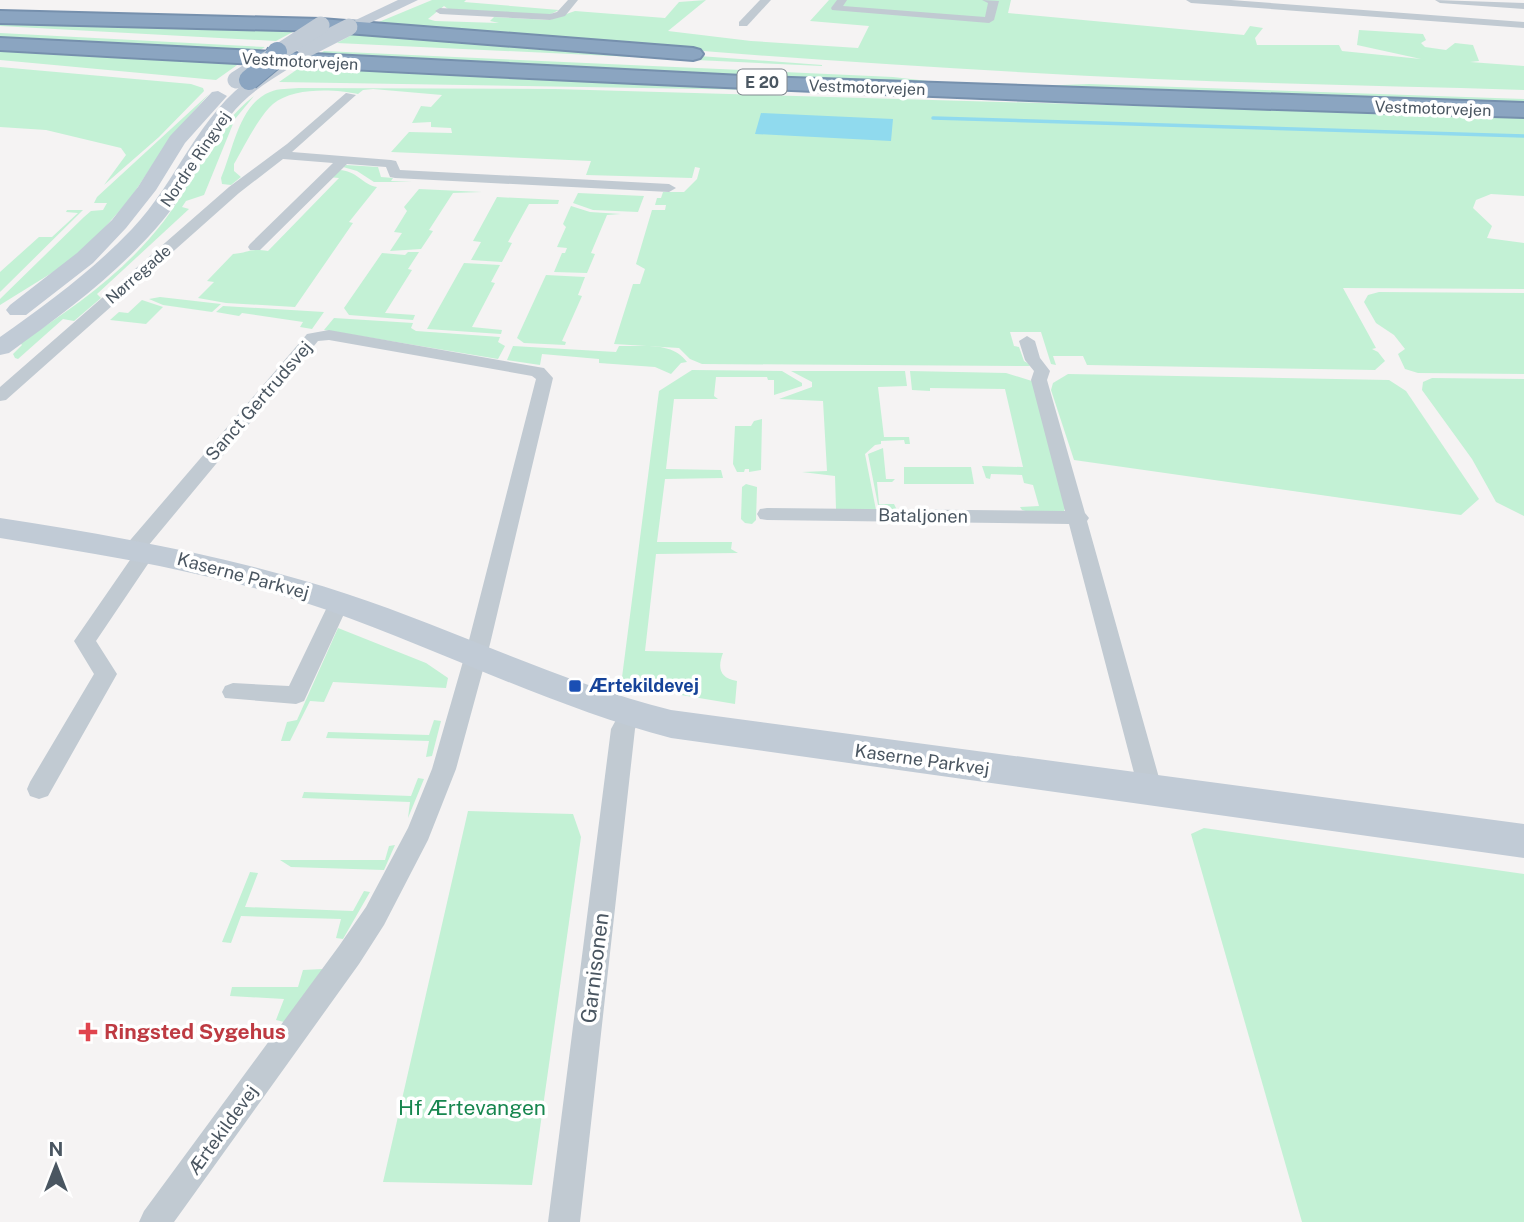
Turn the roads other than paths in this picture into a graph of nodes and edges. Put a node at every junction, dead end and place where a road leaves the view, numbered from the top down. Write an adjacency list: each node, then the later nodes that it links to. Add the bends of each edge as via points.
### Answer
1 (382, 0): 14 (street)
2 (411, 0): 15 (street, Nordre Ringvej)
3 (573, 0): 10 (street, via 561,14 550,17)
4 (766, 0): 12 (street)
5 (842, 0): 6 (street, via 836,8 989,20 994,1)
6 (987, 0)
7 (1191, 0): 13 (street)
8 (1440, 0): 9 (street)
9 (1524, 6)
10 (439, 12)
11 (0, 17): 14 (highway)
12 (743, 24)
13 (1524, 25)
14 (324, 26): 15 (highway); 18 (street, via 329,30); 19 (street, bridge)
15 (349, 27): 18 (street, Nordre Ringvej, bridge); 20 (highway)
16 (0, 30): 26 (highway, Vestmotorvejen / E 20)
17 (0, 44): 29 (highway, Vestmotorvejen / E 20, via 472,70)
18 (302, 51): 25 (street, Nordre Ringvej)
19 (277, 52): 25 (highway, bridge)
20 (718, 55)
21 (0, 63): 22 (highway)
22 (41, 66)
23 (990, 72): 26 (highway)
24 (199, 81): 25 (highway)
25 (256, 82): 31 (street, Nordre Ringvej, via 225,111); 31 (street, via 256,91); 36 (street, Nordre Ringvej, via 201,111 119,225 85,258)
26 (1125, 83): 28 (highway, Vestmotorvejen / E 20)
27 (342, 90): 29 (highway, via 446,83); 32 (street, Nørregade)
28 (1524, 95)
29 (1314, 105): 30 (highway, Vestmotorvejen / E 20)
30 (1524, 110)
31 (210, 133): 38 (street, Nordre Ringvej, via 159,212 128,247 91,281)
32 (279, 155): 33 (street); 40 (street, Nørregade)
33 (342, 161): 34 (street, via 391,164 395,174); 35 (street)
34 (669, 188)
35 (255, 247)
36 (0, 323)
37 (1027, 341): 42 (street, via 1042,371 1039,380)
38 (0, 348)
39 (545, 379): 44 (street, Sanct Gertrudsvej, via 538,372 499,364 329,335 313,337); 46 (street, Ærtekildevej)
40 (0, 396)
41 (767, 514): 42 (street, Bataljonen)
42 (1079, 518): 50 (street)
43 (0, 528): 44 (street, Kaserne Parkvej)
44 (139, 551): 45 (street, Kaserne Parkvej, via 254,577); 49 (street, via 85,641 106,674)
45 (340, 603): 46 (street, Kaserne Parkvej); 47 (street, via 296,695)
46 (475, 657): 48 (street, Kaserne Parkvej); 52 (street, Ærtekildevej, via 444,769 419,832 374,916)
47 (233, 692)
48 (631, 715): 50 (street, Kaserne Parkvej); 53 (street, Garnisonen, via 624,729)
49 (38, 789)
50 (1151, 792): 51 (street, Kaserne Parkvej)
51 (1524, 841)
52 (155, 1222)
53 (564, 1222)

